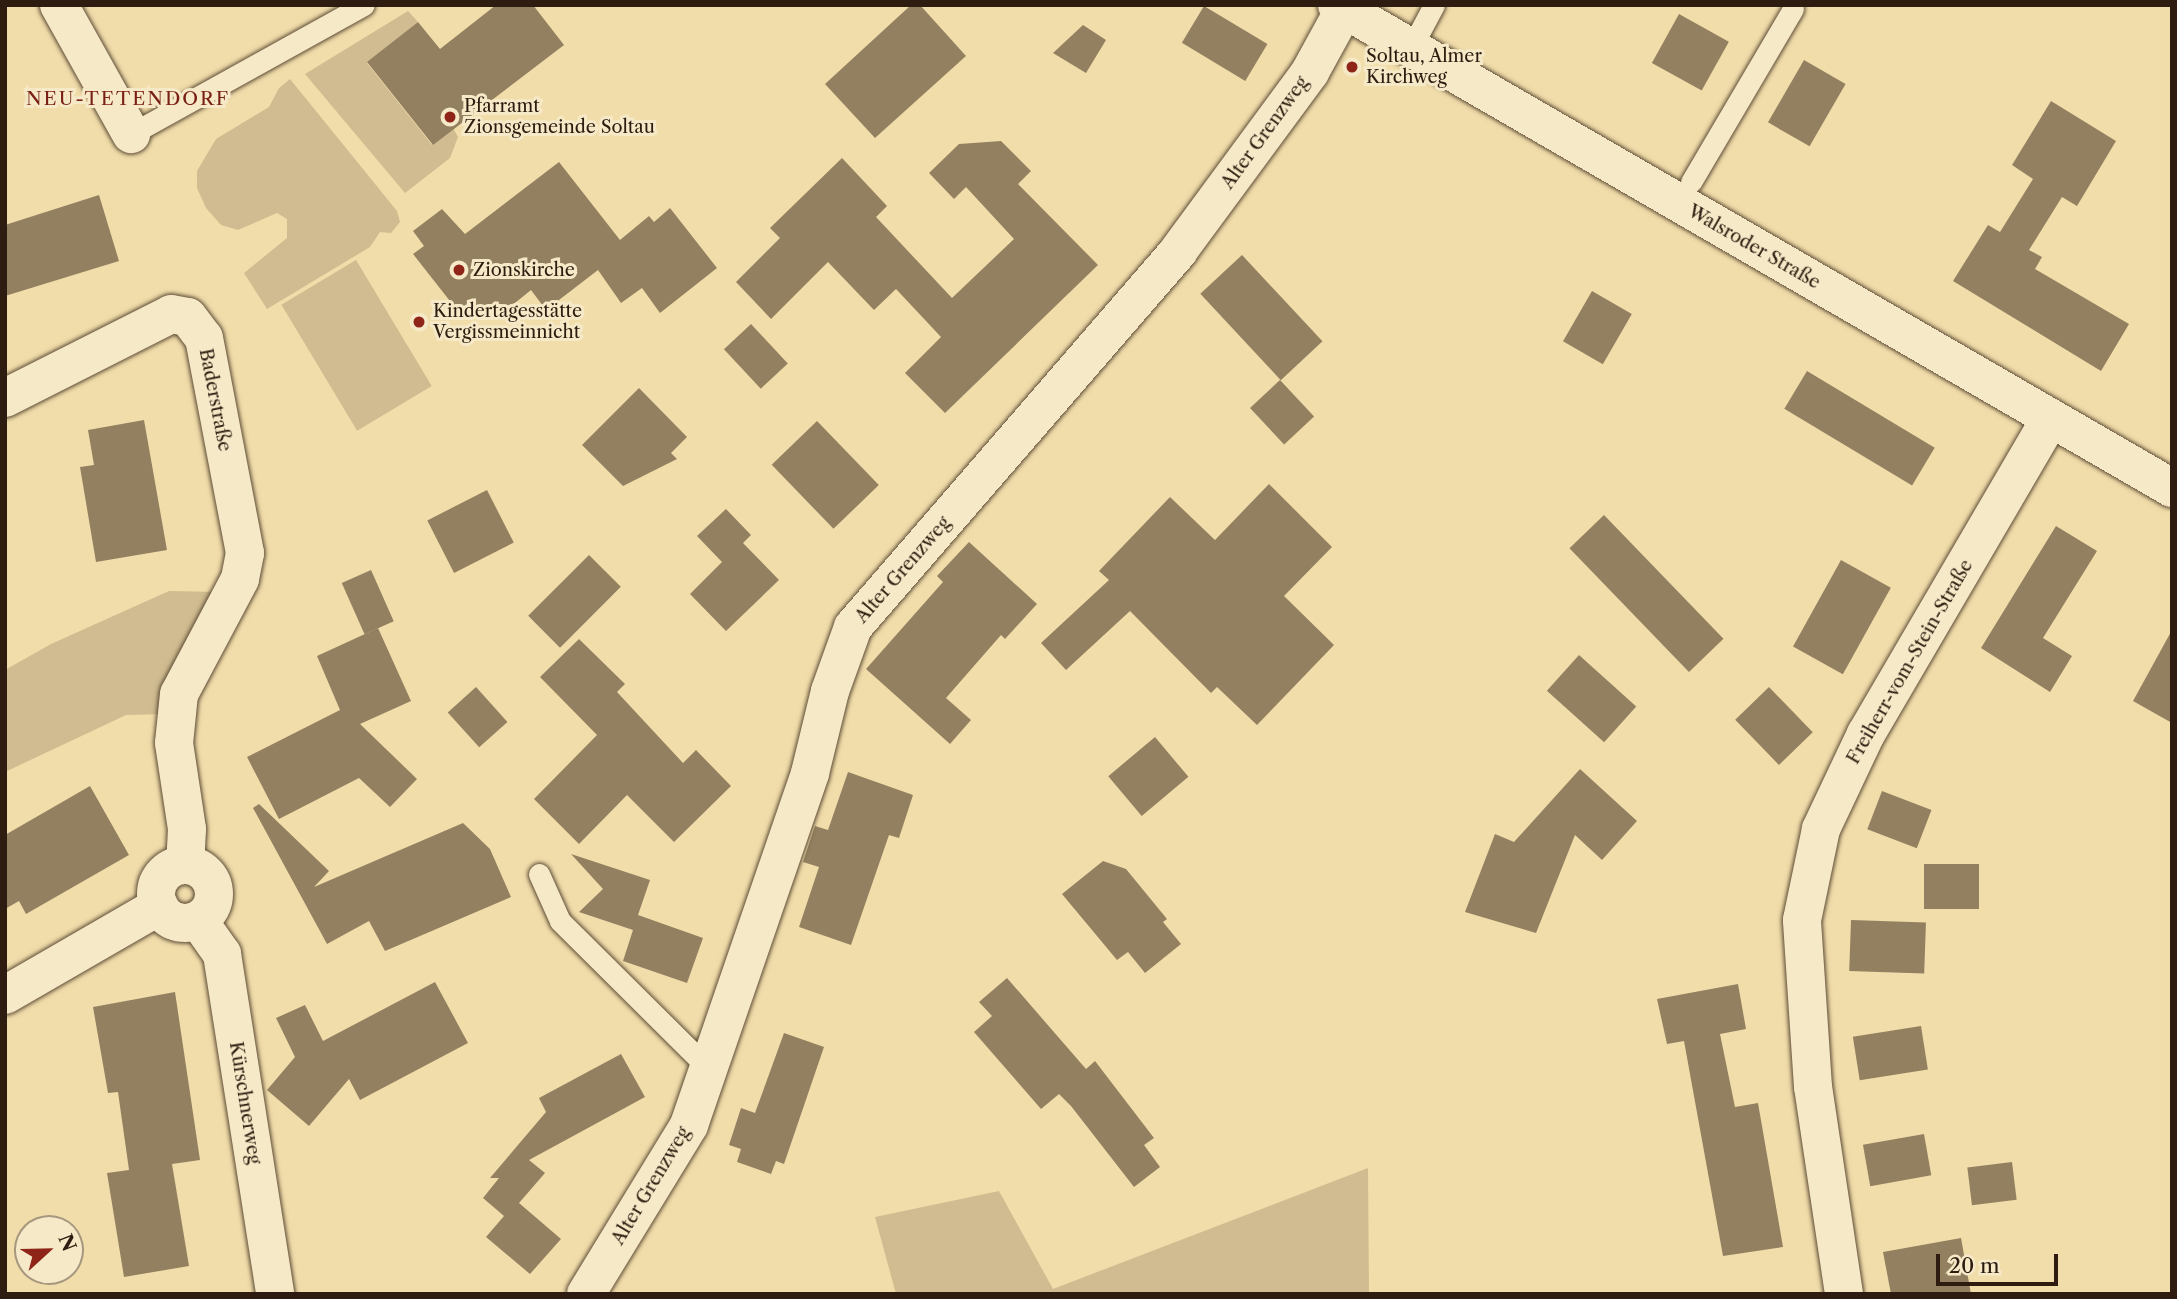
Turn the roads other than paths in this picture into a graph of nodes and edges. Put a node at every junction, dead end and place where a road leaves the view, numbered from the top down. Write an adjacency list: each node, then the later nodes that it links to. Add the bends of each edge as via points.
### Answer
1 (59, 5): 7 (street)
2 (364, 5): 7 (lane)
3 (1433, 5): 6 (lane)
4 (1342, 7): 6 (street, Walsroder Straße); 17 (street, Alter Grenzweg, via 1310,72 1179,250 853,627 830,691 810,773)
5 (1793, 9): 8 (lane)
6 (1411, 48): 10 (street, Walsroder Straße)
7 (131, 134)
8 (1691, 181)
9 (5, 398): 12 (street, Baderstraße, via 154,319 171,314 188,317 204,338 245,553 240,579 179,694 174,743 187,829)
10 (2052, 418): 11 (street, Walsroder Straße); 20 (street, Freiherr-vom-Stein-Straße, via 1866,734 1821,829 1801,920 1813,1087)
11 (2172, 488)
12 (186, 864): 14 (street, via 171,867 158,882); 15 (street, via 207,874 215,892 209,910)
13 (538, 874): 17 (lane, via 560,921)
14 (159, 906): 15 (street, via 176,921); 16 (street)
15 (198, 920): 18 (street, Kürschnerweg, via 222,954)
16 (5, 995)
17 (708, 1068): 19 (street, Alter Grenzweg, via 689,1125)
18 (275, 1294)
19 (586, 1294)
20 (1844, 1294)

